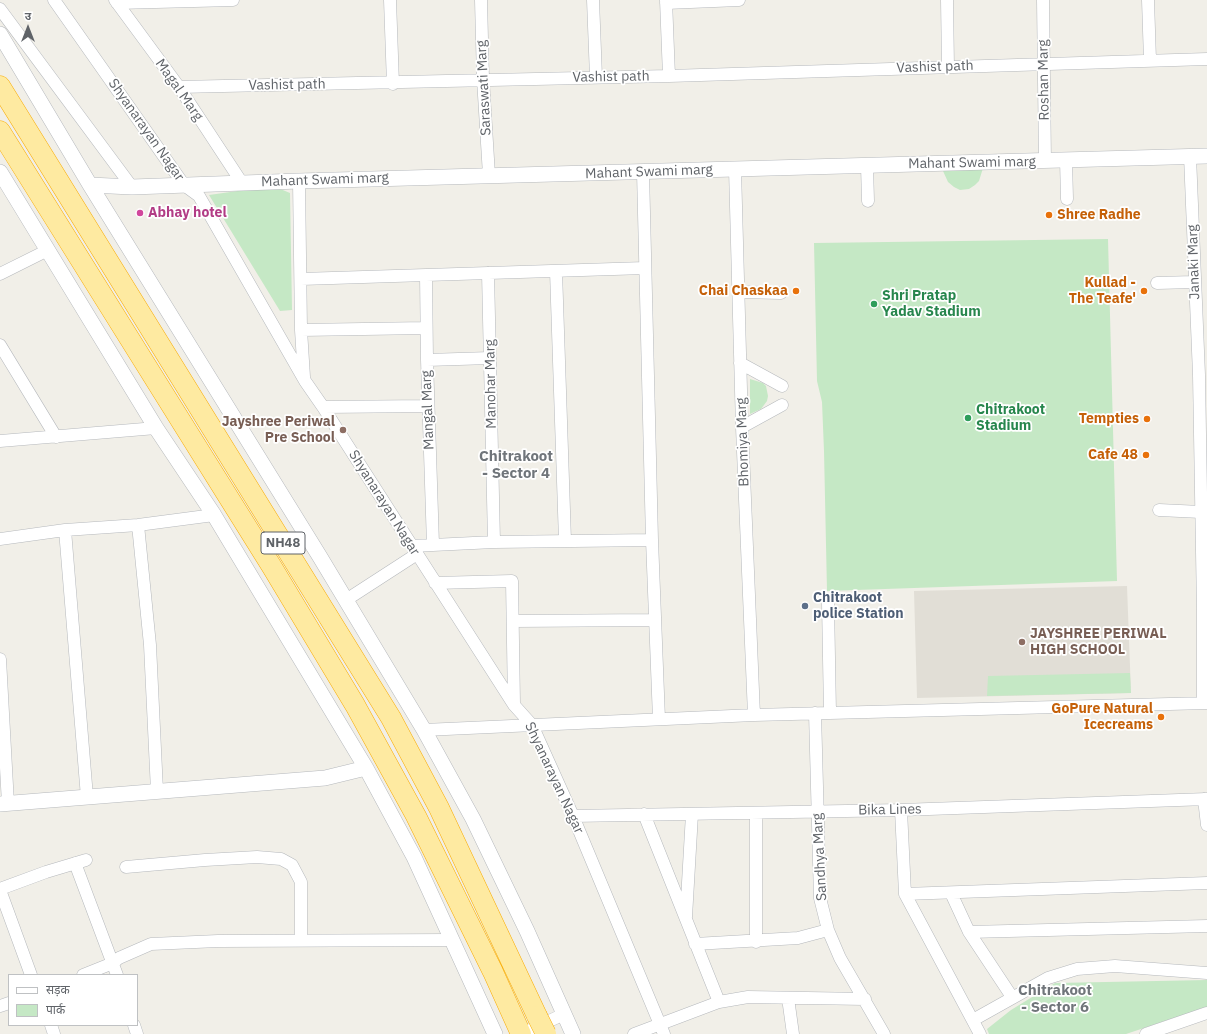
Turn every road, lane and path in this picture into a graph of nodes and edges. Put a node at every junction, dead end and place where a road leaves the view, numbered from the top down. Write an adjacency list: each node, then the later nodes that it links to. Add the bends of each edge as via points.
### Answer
1 (54, 0): 37 (street, Shyanarayan Nagar)
2 (233, 0): 10 (street)
3 (390, 0): 21 (street)
4 (481, 0): 20 (street, Saraswati Marg)
5 (594, 0): 19 (street)
6 (739, 0): 11 (street)
7 (947, 0): 17 (street)
8 (1042, 0): 16 (street, Roshan Marg)
9 (1148, 0): 15 (street)
10 (116, 1): 23 (street, Magal Marg)
11 (666, 1): 18 (street)
12 (0, 9): 38 (street)
13 (0, 34): 36 (street)
14 (1207, 59): 15 (street, Vashist path)
15 (1150, 60): 16 (street, Vashist path)
16 (1044, 64): 17 (street, Vashist path); 28 (street, Roshan Marg)
17 (948, 67): 18 (street, Vashist path)
18 (669, 76): 19 (street, Vashist path)
19 (596, 77): 20 (street, Vashist path)
20 (483, 79): 21 (street, Vashist path); 33 (street, Saraswati Marg)
21 (393, 84): 23 (street, Vashist path)
22 (0, 86): 134 (highway, NH48, bridge, via 391,718 439,808)
23 (178, 87): 35 (street, Magal Marg)
24 (0, 131): 132 (highway, NH48, via 272,567 359,712 416,816)
25 (1190, 156): 26 (street, Mahant Swami marg); 27 (street, Mahant Swami marg); 48 (street, Janaki Marg)
26 (1207, 156)
27 (1066, 160): 28 (street, Mahant Swami marg); 39 (street)
28 (1045, 161): 29 (street, Mahant Swami marg)
29 (867, 166): 30 (street, Mahant Swami marg); 40 (street)
30 (735, 169): 32 (street, Mahant Swami marg); 50 (street, Bhomiya Marg)
31 (0, 172): 41 (street)
32 (643, 172): 33 (street, Mahant Swami marg); 42 (street)
33 (489, 175): 34 (street, Mahant Swami marg)
34 (299, 181): 35 (street, Mahant Swami marg); 47 (street)
35 (242, 183): 37 (street, Mahant Swami marg)
36 (90, 185): 38 (street, Mahant Swami marg); 80 (street)
37 (184, 185): 38 (street, Mahant Swami marg); 59 (street, Shyanarayan Nagar, via 200,196)
38 (132, 187)
39 (1067, 199)
40 (868, 201)
41 (48, 250): 45 (street); 65 (street)
42 (645, 268): 43 (street); 74 (street)
43 (556, 271): 44 (street); 75 (street)
44 (488, 273): 46 (street); 55 (street, Manohar Marg)
45 (0, 274)
46 (426, 275): 47 (street); 52 (street, Mangal Marg)
47 (300, 279): 53 (street)
48 (1194, 282): 49 (street); 58 (street, Janaki Marg)
49 (1157, 283)
50 (740, 292): 51 (street); 57 (street, Bhomiya Marg)
51 (781, 293)
52 (426, 328): 53 (street); 56 (street, Mangal Marg)
53 (301, 330): 59 (street)
54 (0, 345): 66 (street)
55 (490, 358): 56 (street); 76 (street, Manohar Marg)
56 (427, 360): 62 (street, Mangal Marg)
57 (740, 363): 60 (street); 64 (street, Bhomiya Marg)
58 (1203, 375): 69 (street, Janaki Marg)
59 (305, 381): 63 (street, Shyanarayan Nagar)
60 (782, 386)
61 (782, 405): 64 (street)
62 (428, 406): 63 (street); 77 (street, Mangal Marg)
63 (323, 407): 78 (street, Shyanarayan Nagar)
64 (742, 427): 90 (street, Bhomiya Marg)
65 (156, 428): 66 (street); 70 (street)
66 (56, 437): 67 (street)
67 (0, 441)
68 (1160, 510): 69 (street)
69 (1201, 512): 82 (street, Janaki Marg)
70 (214, 515): 71 (street); 94 (street)
71 (138, 525): 72 (street); 95 (street, via 150,645)
72 (65, 530): 73 (street); 96 (street)
73 (0, 539)
74 (652, 540): 75 (street); 83 (street)
75 (565, 541): 76 (street)
76 (494, 542): 77 (street)
77 (433, 545): 78 (street)
78 (414, 550): 79 (street, Shyanarayan Nagar); 80 (street)
79 (435, 582): 84 (street, via 512,581); 87 (street, Shyanarayan Nagar)
80 (346, 600): 93 (street)
81 (828, 603): 89 (street)
82 (1205, 609): 86 (street, Janaki Marg)
83 (655, 620): 84 (street); 91 (street)
84 (513, 621): 87 (street)
85 (0, 660): 98 (street)
86 (1205, 703): 89 (street)
87 (514, 704): 92 (street, Shyanarayan Nagar)
88 (815, 713): 89 (street); 90 (street); 100 (street, Sandhya Marg)
89 (830, 713)
90 (754, 715): 91 (street)
91 (659, 719): 92 (street)
92 (532, 725): 93 (street); 104 (street, Shyanarayan Nagar)
93 (424, 730): 129 (street, via 473,819)
94 (366, 768): 95 (street, via 325,778); 116 (street, via 414,857)
95 (157, 791): 96 (street)
96 (87, 797): 98 (street)
97 (1205, 799): 99 (street, Bika Lines); 105 (street)
98 (4, 804)
99 (901, 810): 100 (street, Bika Lines); 110 (street)
100 (818, 811): 101 (street, Bika Lines); 113 (street, Sandhya Marg, via 820,898)
101 (756, 813): 103 (street, Bika Lines); 117 (street)
102 (644, 814): 103 (street, Bika Lines); 104 (street, Bika Lines); 111 (street)
103 (692, 814): 111 (street)
104 (573, 816): 131 (street, Shyanarayan Nagar)
105 (1207, 825)
106 (126, 866): 115 (street, via 257,857 281,859 292,866 301,882)
107 (1207, 883): 109 (street)
108 (0, 890): 119 (street, via 80,861); 121 (street)
109 (951, 893): 110 (street); 114 (street)
110 (905, 894): 130 (street)
111 (686, 922): 118 (street)
112 (1207, 926): 114 (street)
113 (828, 930): 117 (street, via 798,938); 126 (street, Sandhya Marg, via 840,958)
114 (969, 932): 124 (street)
115 (301, 940): 116 (street); 119 (street, via 151,944)
116 (452, 940): 133 (street)
117 (756, 942): 118 (street)
118 (695, 944): 127 (street)
119 (113, 963): 122 (street); 123 (street)
120 (1207, 973): 124 (street, via 1115,966 1077,969 1048,978)
121 (31, 974)
122 (86, 974)
123 (117, 974)
124 (1012, 997): 130 (street)
125 (788, 998): 126 (street); 127 (street, via 748,997); 137 (street)
126 (865, 999): 138 (street, Sandhya Marg)
127 (719, 1002): 131 (street)
128 (1207, 1013): 140 (street)
129 (564, 1014): 132 (street); 135 (street)
130 (973, 1020): 139 (street)
131 (662, 1029): 136 (street)
132 (520, 1031)
133 (495, 1034)
134 (546, 1034)
135 (573, 1034)
136 (634, 1034)
137 (793, 1034)
138 (884, 1034)
139 (980, 1034)
140 (1146, 1034)

